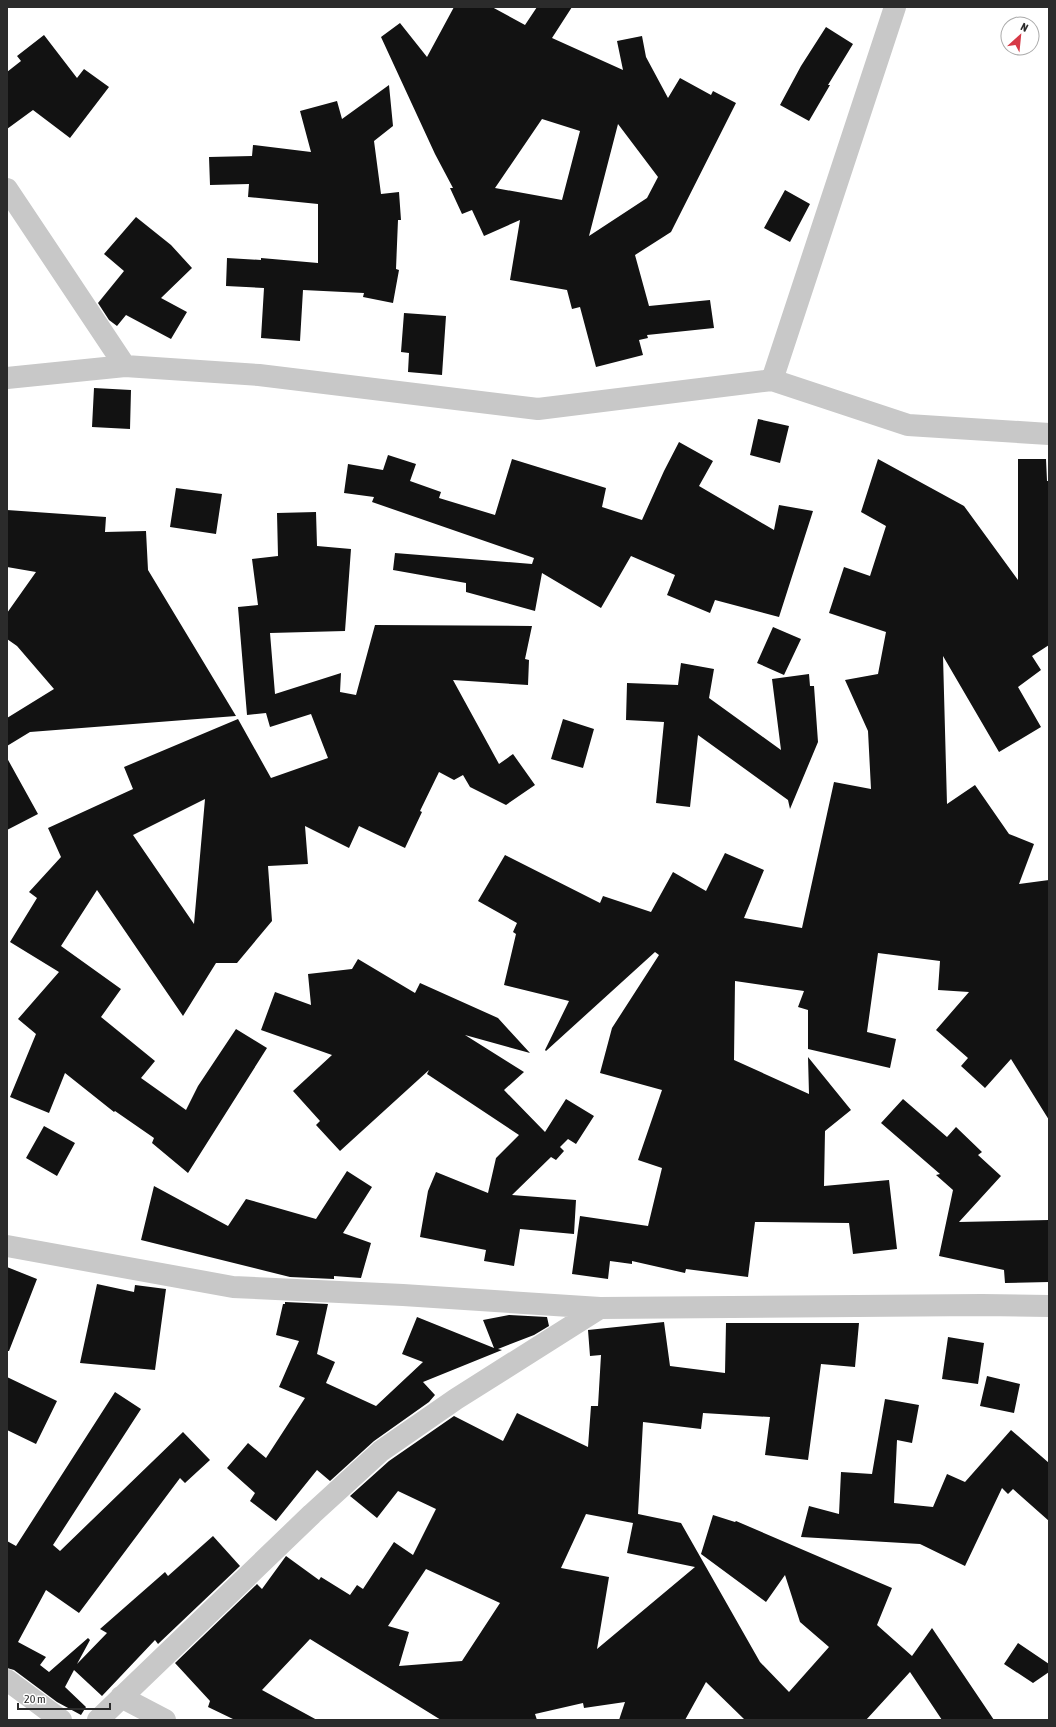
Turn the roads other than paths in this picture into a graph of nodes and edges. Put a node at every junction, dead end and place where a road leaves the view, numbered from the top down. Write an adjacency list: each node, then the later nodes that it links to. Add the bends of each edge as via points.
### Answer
1 (895, 7): 5 (street)
2 (7, 189): 3 (street)
3 (125, 366): 4 (street); 5 (street, via 259,375 538,409)
4 (7, 378)
5 (772, 380): 6 (street, via 908,424)
6 (1049, 434)
7 (7, 1246): 9 (street, via 233,1287)
8 (1049, 1306): 9 (street)
9 (600, 1308): 11 (street, via 456,1399 381,1451)
10 (7, 1680): 12 (street)
11 (121, 1697): 13 (street); 14 (street)
12 (61, 1720)
13 (98, 1720)
14 (165, 1720)

